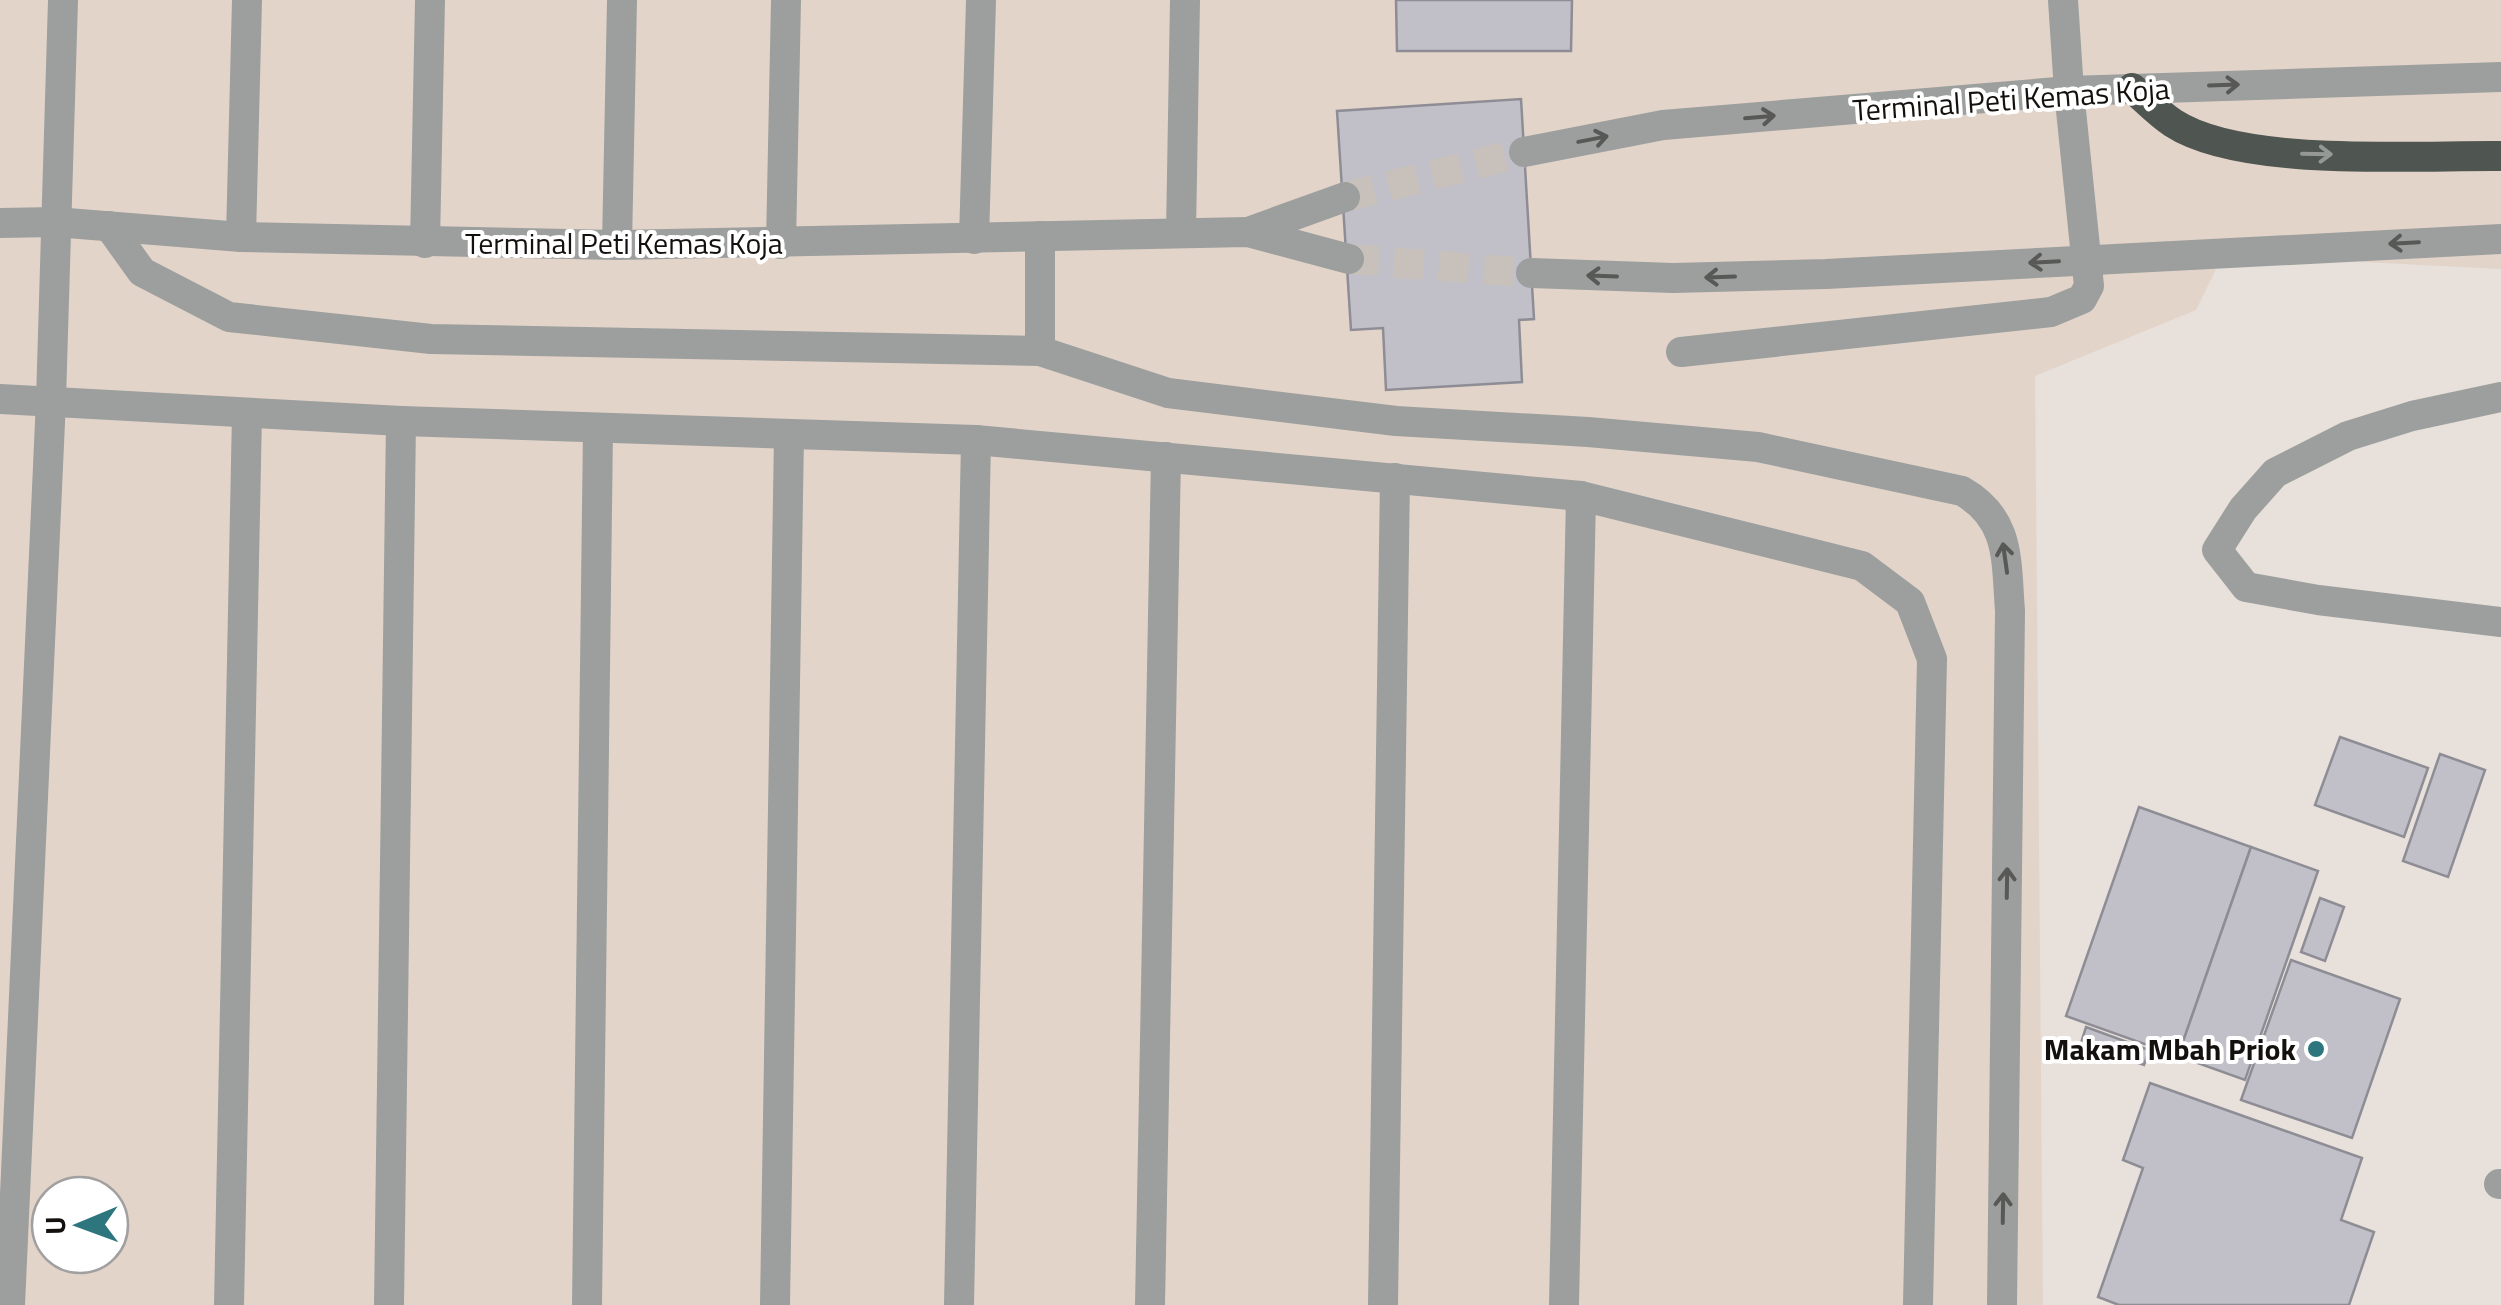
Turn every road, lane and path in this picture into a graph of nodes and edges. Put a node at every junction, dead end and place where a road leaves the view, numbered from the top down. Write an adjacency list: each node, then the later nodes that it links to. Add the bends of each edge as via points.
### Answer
1 (63, 0): 15 (street)
2 (247, 0): 21 (street)
3 (430, 0): 24 (street)
4 (622, 0): 26 (street)
5 (786, 0): 25 (street)
6 (981, 0): 23 (street)
7 (2064, 0): 11 (street)
8 (1192, 7): 19 (street)
9 (2501, 77): 10 (street, Terminal Peti Kemas Koja, one-way to 9)
10 (2132, 88): 11 (street, Terminal Peti Kemas Koja); 13 (highway, one-way to 13, via 2175,124 2280,154)
11 (2068, 91): 12 (street, Terminal Peti Kemas Koja, one-way to 11, via 1663,125); 28 (street)
12 (1524, 152)
13 (2501, 156)
14 (1345, 197): 18 (street, Terminal Peti Kemas Koja)
15 (55, 222): 16 (street, Terminal Peti Kemas Koja); 17 (street, Terminal Peti Kemas Koja); 34 (street)
16 (0, 223)
17 (109, 226): 21 (street, Terminal Peti Kemas Koja); 30 (street, via 142,272 229,318 431,338)
18 (1248, 232): 19 (street, Terminal Peti Kemas Koja); 27 (street, Terminal Peti Kemas Koja)
19 (1181, 233): 20 (street, Terminal Peti Kemas Koja)
20 (1040, 236): 23 (street, Terminal Peti Kemas Koja); 30 (street)
21 (242, 237): 24 (street, Terminal Peti Kemas Koja)
22 (2501, 238): 28 (street, one-way to 28)
23 (974, 239): 25 (street, Terminal Peti Kemas Koja)
24 (425, 243): 26 (street, Terminal Peti Kemas Koja)
25 (781, 244): 26 (street, Terminal Peti Kemas Koja)
26 (617, 245)
27 (1349, 258)
28 (2084, 260): 29 (street, one-way to 29, via 1673,278); 31 (street, via 2090,286 2082,299 2051,312)
29 (1531, 273)
30 (1040, 351): 54 (street, one-way to 30, via 2010,611 2000,528 1981,501 1962,490 1758,447 1396,421 1168,392)
31 (1681, 352)
32 (2501, 397): 43 (street, via 2348,436 2275,474 2217,550 2246,587)
33 (0, 399): 34 (street)
34 (50, 400): 35 (street); 44 (street)
35 (248, 413): 36 (street); 45 (street)
36 (402, 421): 37 (street); 46 (street)
37 (598, 429): 38 (street); 47 (street)
38 (789, 436): 39 (street); 48 (street)
39 (976, 440): 40 (street); 49 (street)
40 (1166, 456): 41 (street); 50 (street)
41 (1395, 478): 42 (street); 51 (street)
42 (1582, 496): 52 (street); 53 (street, via 1862,566 1910,602 1932,659)
43 (2501, 622)
44 (10, 1305)
45 (229, 1305)
46 (390, 1305)
47 (587, 1305)
48 (775, 1305)
49 (959, 1305)
50 (1150, 1305)
51 (1382, 1305)
52 (1564, 1305)
53 (1918, 1305)
54 (2002, 1305)

